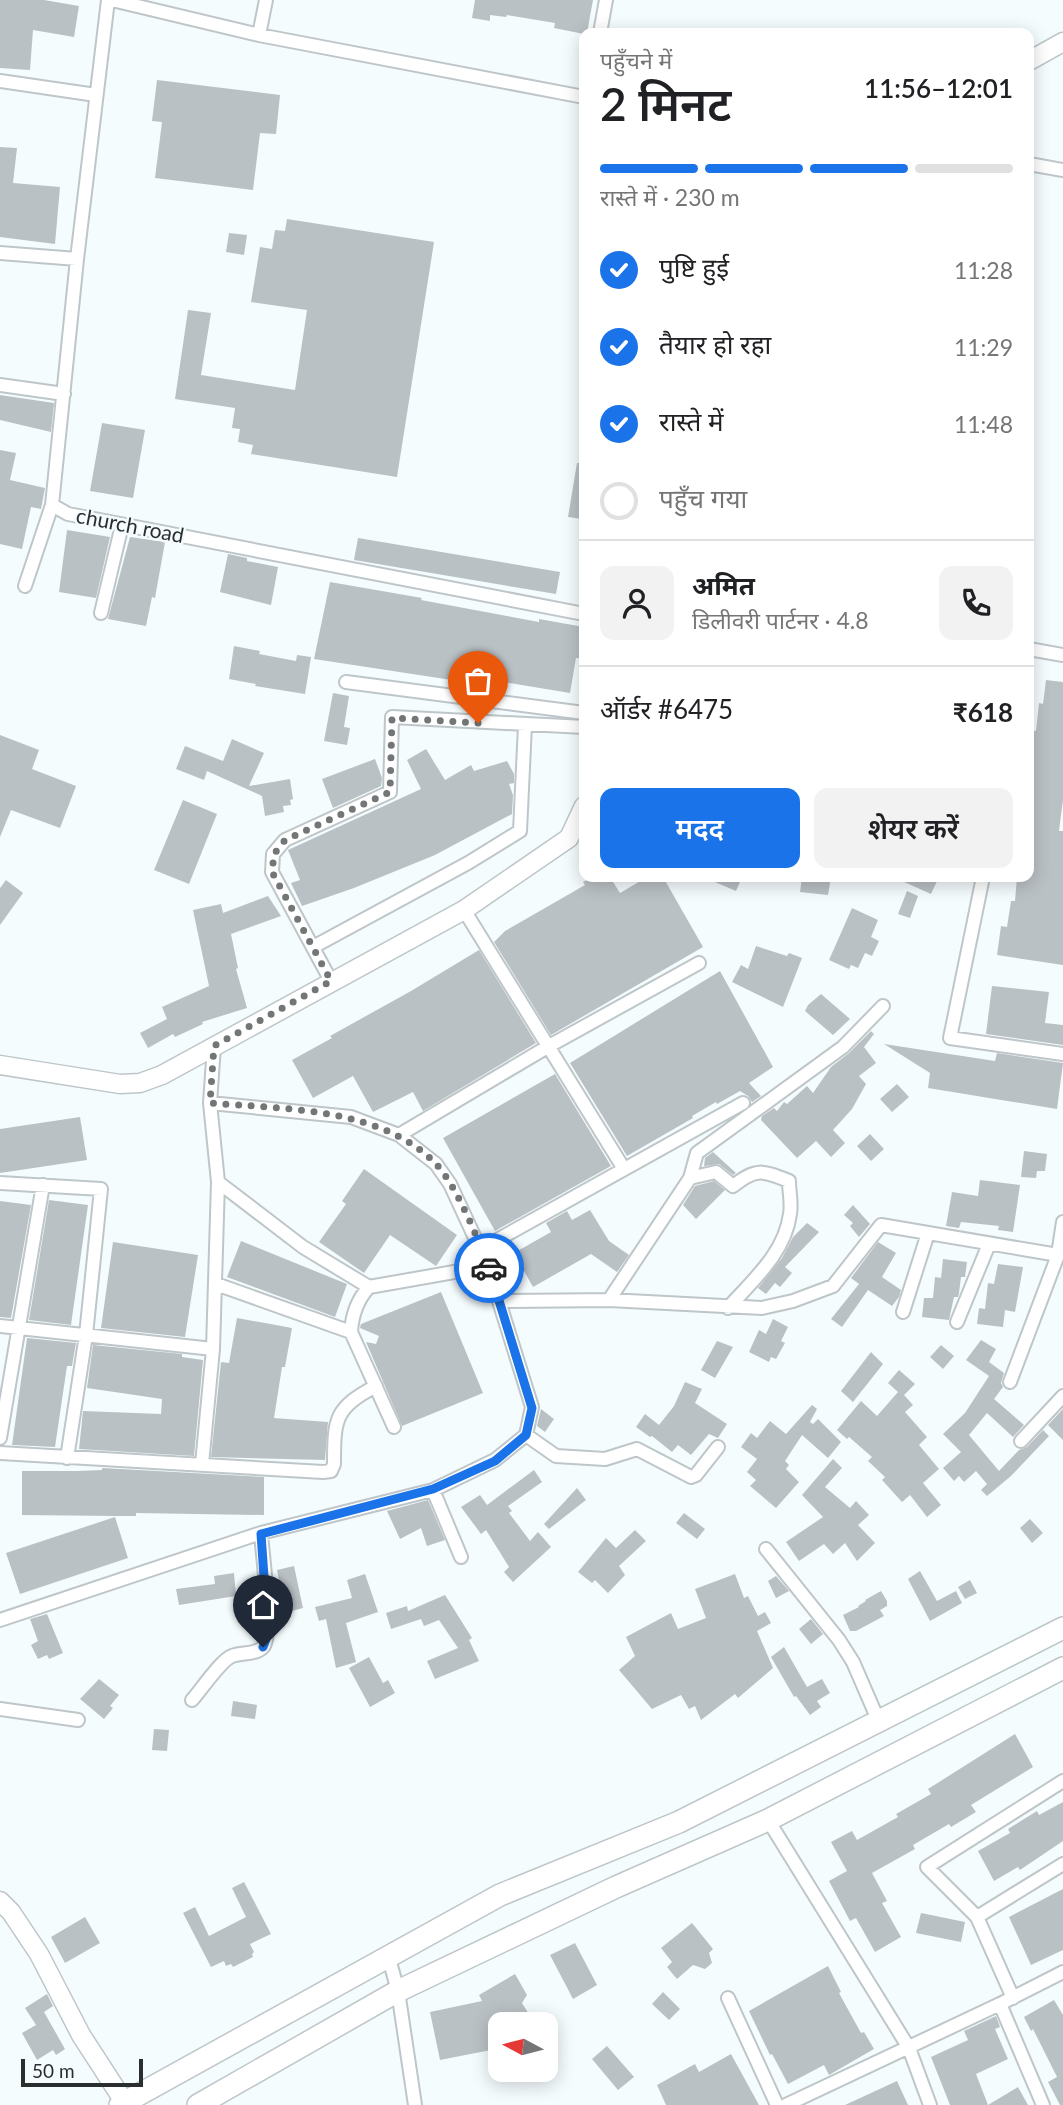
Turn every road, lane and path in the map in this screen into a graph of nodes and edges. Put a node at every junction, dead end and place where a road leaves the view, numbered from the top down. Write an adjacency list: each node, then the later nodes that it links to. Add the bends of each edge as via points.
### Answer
1 (110, 0): 5 (street); 9 (street, church road)
2 (266, 0): 5 (street)
3 (606, 0): 4 (street)
4 (601, 28)
5 (259, 35): 10 (street)
6 (1063, 41): 7 (street)
7 (1034, 58)
8 (0, 81): 9 (street)
9 (96, 95): 14 (street, church road)
10 (579, 96)
11 (1034, 165): 12 (street)
12 (1063, 170)
13 (0, 253): 14 (street)
14 (76, 259): 16 (street, church road)
15 (0, 385): 16 (street)
16 (64, 394): 17 (street, church road)
17 (52, 505): 18 (street, church road, via 68,514); 19 (street)
18 (122, 524): 20 (street); 21 (street, church road)
19 (25, 586)
20 (101, 613)
21 (579, 613)
22 (1034, 651): 23 (street)
23 (1063, 654)
24 (346, 682): 25 (street)
25 (579, 712)
26 (525, 725): 27 (street); 31 (street, via 520,831); 31 (street, via 392,718 390,792 285,840 274,854 272,872)
27 (579, 726)
28 (579, 817): 30 (street, via 569,838)
29 (982, 882): 37 (street, via 950,1038)
30 (464, 910): 33 (street); 36 (street)
31 (313, 947): 33 (street)
32 (699, 963): 36 (street)
33 (331, 981): 35 (street)
34 (883, 1006): 43 (street, via 843,1047 697,1153)
35 (214, 1046): 38 (street, via 140,1083 120,1084); 39 (street)
36 (549, 1046): 41 (street); 42 (street)
37 (1063, 1054)
38 (0, 1065)
39 (210, 1103): 41 (street, via 351,1117); 44 (street)
40 (743, 1103): 42 (street)
41 (399, 1135): 50 (street, via 436,1164)
42 (624, 1169): 50 (street)
43 (690, 1178): 55 (street); 57 (street, via 716,1171 733,1186 750,1173 763,1171 789,1181 791,1211 773,1258)
44 (218, 1182): 53 (street); 54 (street, via 303,1247)
45 (0, 1183): 46 (street)
46 (43, 1185): 61 (street); 63 (street, via 101,1189)
47 (1063, 1222): 51 (street)
48 (928, 1233): 49 (street); 57 (street, via 881,1225 833,1286 762,1308); 58 (street)
49 (989, 1244): 51 (street); 59 (street)
50 (481, 1249): 52 (street)
51 (1058, 1255): 65 (street)
52 (488, 1266): 54 (street); 56 (street)
53 (216, 1284): 62 (street); 64 (street)
54 (369, 1287): 62 (street, via 356,1306)
55 (609, 1300): 56 (street); 57 (street)
56 (499, 1301): 69 (street, via 532,1408)
57 (728, 1308)
58 (902, 1312)
59 (957, 1322)
60 (0, 1326): 61 (street)
61 (18, 1329): 63 (street); 70 (street)
62 (351, 1332): 66 (street)
63 (86, 1335): 64 (street); 74 (street)
64 (213, 1349): 75 (street)
65 (1010, 1382)
66 (376, 1386): 68 (street); 75 (street, via 352,1399 339,1414 331,1471)
67 (1063, 1396): 71 (street)
68 (394, 1427)
69 (526, 1435): 72 (street, via 556,1456 605,1459 637,1448 691,1477); 76 (street, via 495,1461)
70 (0, 1438)
71 (1021, 1441)
72 (718, 1447)
73 (0, 1453): 74 (street)
74 (67, 1458): 75 (street)
75 (202, 1464)
76 (433, 1489): 77 (street); 79 (street)
77 (261, 1534): 80 (street); 83 (street, via 266,1643 257,1651 230,1656)
78 (766, 1549): 86 (street, via 839,1640)
79 (461, 1557)
80 (0, 1620)
81 (1063, 1628): 86 (main road)
82 (1063, 1668): 88 (main road)
83 (192, 1700)
84 (0, 1709): 85 (street)
85 (78, 1720)
86 (879, 1722): 92 (main road, via 679,1822 500,1895)
87 (1063, 1781): 91 (street, via 927,1867)
88 (768, 1820): 94 (main road); 98 (street)
89 (1063, 1864): 91 (street)
90 (1, 1903): 99 (street, via 39,1954)
91 (977, 1917): 96 (street)
92 (388, 1955): 94 (street); 99 (main road)
93 (1063, 1972): 96 (street)
94 (398, 1991): 100 (main road); 101 (street)
95 (728, 1998): 102 (street)
96 (1013, 1998): 97 (street)
97 (1000, 2004): 98 (street); 105 (street)
98 (909, 2048): 103 (street); 104 (street)
99 (122, 2104)
100 (198, 2105)
101 (415, 2105)
102 (777, 2105)
103 (786, 2105)
104 (930, 2105)
105 (1043, 2105)

